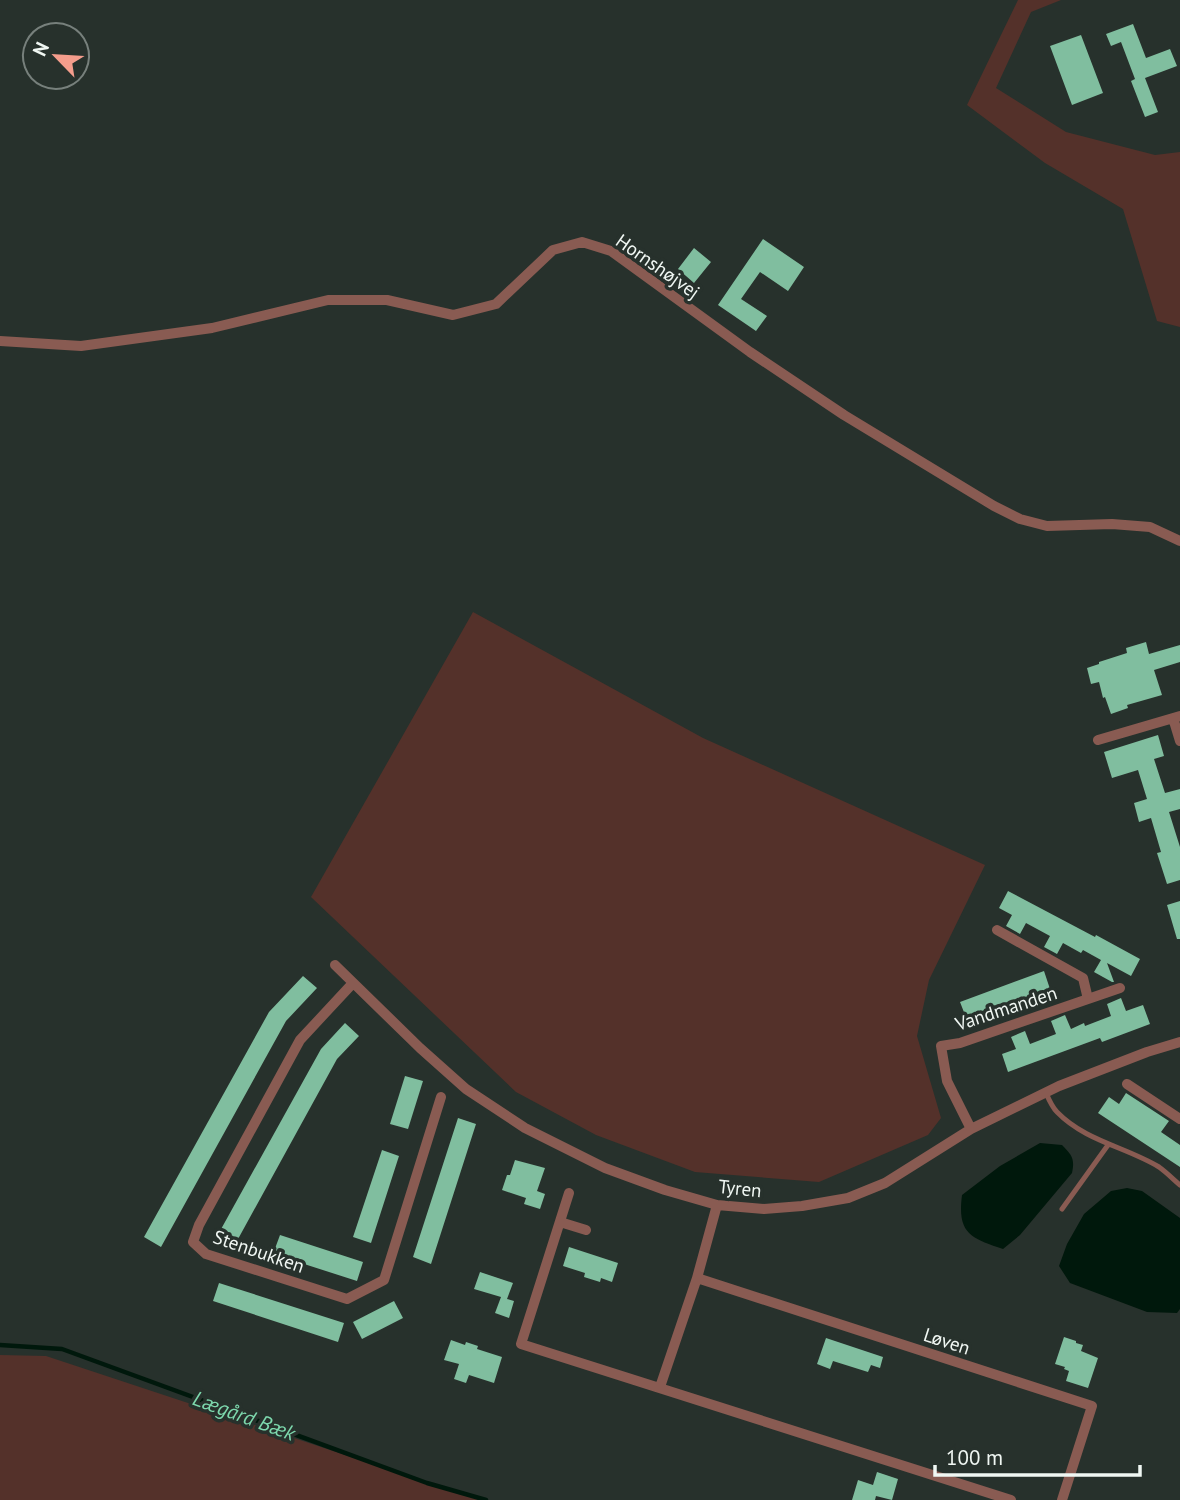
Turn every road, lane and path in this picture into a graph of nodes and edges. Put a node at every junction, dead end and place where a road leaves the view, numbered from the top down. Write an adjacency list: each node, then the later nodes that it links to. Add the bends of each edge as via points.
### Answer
1 (0, 341): 2 (street, Hornshøjvej, via 81,346 212,328 328,300 387,300 453,316 496,304 553,250 582,242 611,251 844,415 1020,519 1047,526 1150,527)
2 (1180, 541)
3 (1176, 717): 4 (street); 5 (street)
4 (1098, 740)
5 (1180, 741)
6 (997, 930): 10 (street, Vandmanden, via 1083,978)
7 (335, 965): 8 (street, Tyren)
8 (353, 983): 14 (street, Stenbukken, via 300,1040 193,1242 206,1254 347,1299 384,1280); 20 (street, Tyren, via 466,1089 525,1128 605,1168)
9 (1120, 988): 10 (street, Vandmanden)
10 (1088, 999): 16 (street, Vandmanden, via 941,1046 947,1081)
11 (1180, 1042): 13 (street, Tyren)
12 (1127, 1084): 15 (street)
13 (1046, 1093): 16 (street, Tyren); 17 (lane, via 1055,1110 1073,1125)
14 (441, 1097)
15 (1180, 1119)
16 (971, 1129): 20 (street, Tyren, via 885,1183 848,1198 764,1209)
17 (1108, 1144): 18 (lane, via 1160,1168); 21 (lane)
18 (1180, 1185)
19 (569, 1193): 22 (street)
20 (717, 1205): 24 (street)
21 (1062, 1209)
22 (560, 1222): 23 (street); 25 (street, via 521,1344)
23 (586, 1230)
24 (697, 1278): 25 (street); 27 (street, Løven, via 1091,1406)
25 (660, 1387): 26 (street)
26 (1011, 1500)
27 (1062, 1500)

